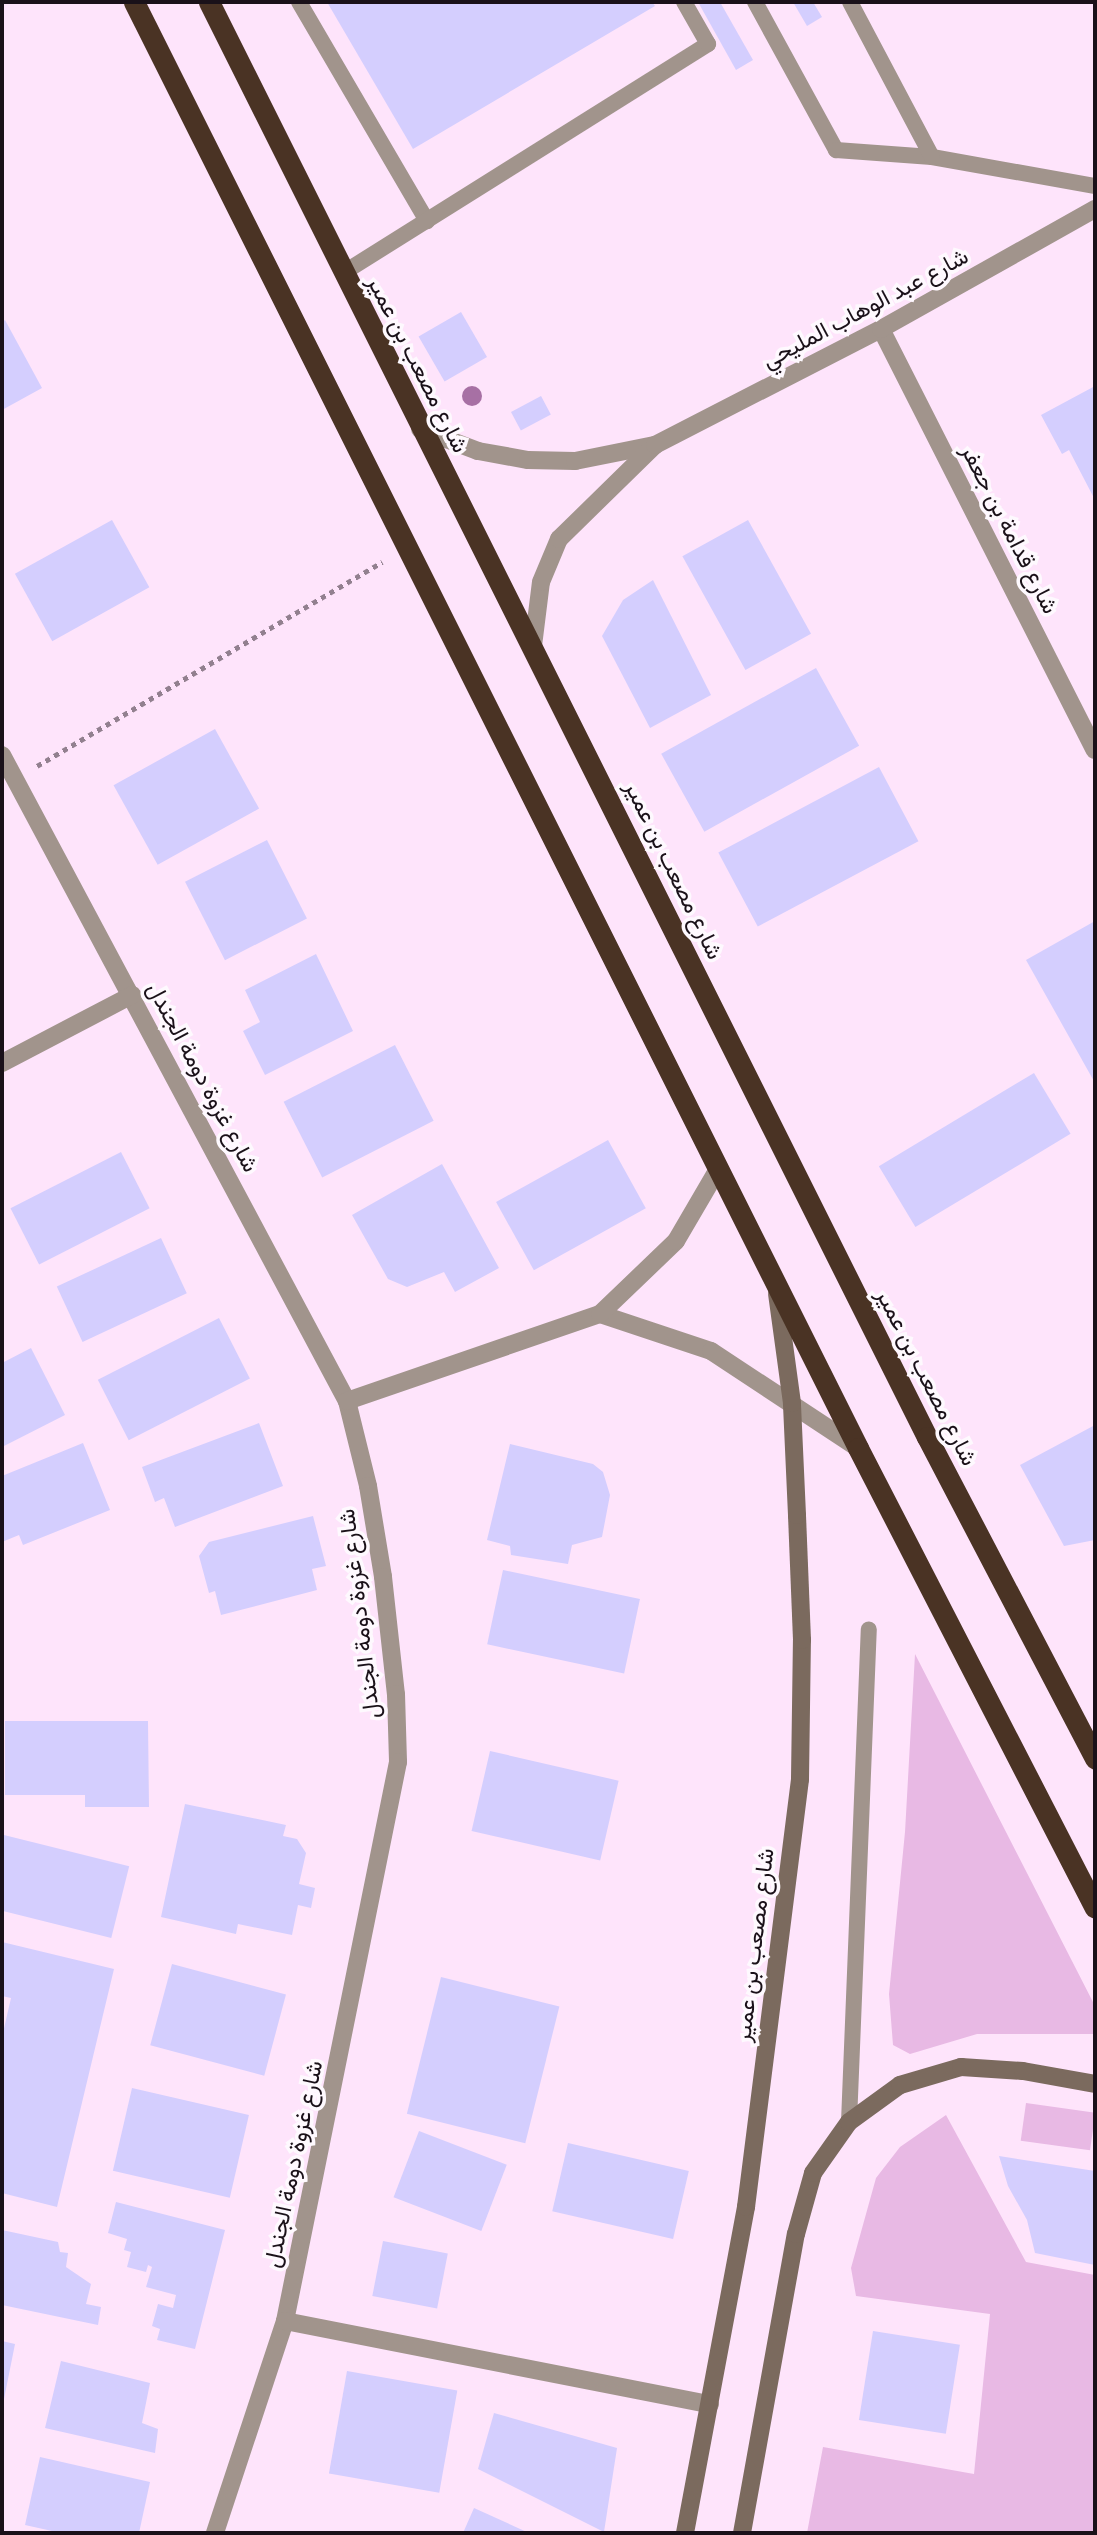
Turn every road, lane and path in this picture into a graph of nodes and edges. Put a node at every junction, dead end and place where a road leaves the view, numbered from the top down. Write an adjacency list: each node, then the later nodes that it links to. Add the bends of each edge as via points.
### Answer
1 (134, 2): 15 (highway, شارع مصعب بن عمير)
2 (209, 2): 11 (highway, شارع مصعب بن عمير)
3 (299, 2): 10 (lane)
4 (684, 2): 10 (lane, via 708,44)
5 (755, 2): 7 (lane, via 836,150)
6 (850, 2): 7 (lane)
7 (932, 157): 8 (lane)
8 (1095, 186)
9 (1095, 209): 12 (street, شارع عبد الوهاب المليحي)
10 (428, 221): 11 (lane)
11 (344, 273): 13 (highway, شارع مصعب بن عمير)
12 (881, 329): 14 (street, شارع عبد الوهاب المليحي); 17 (street, شارع قدامة بن جعفر)
13 (420, 429): 14 (street, شارع عبد الوهاب المليحي, via 478,451 528,460 575,461); 16 (highway, شارع مصعب بن عمير)
14 (655, 445): 16 (street, شارع عبد الوهاب المليحي, via 559,539 541,582)
15 (407, 548): 19 (path); 22 (highway, شارع مصعب بن عمير)
16 (533, 646): 29 (highway, شارع مصعب بن عمير, via 921,1424)
17 (1095, 750)
18 (2, 755): 19 (street, شارع غزوة دومة الجندل)
19 (15, 779): 20 (street, شارع غزوة دومة الجندل)
20 (132, 995): 21 (street); 25 (street, شارع غزوة دومة الجندل)
21 (2, 1063)
22 (718, 1169): 23 (highway, شارع مصعب بن عمير); 24 (street, via 676,1241)
23 (775, 1273): 26 (main road, شارع مصعب بن عمير); 27 (highway, شارع مصعب بن عمير)
24 (600, 1314): 25 (street); 26 (street, via 710,1351)
25 (347, 1401): 33 (street, شارع غزوة دومة الجندل, via 368,1486 383,1577 396,1694 398,1762)
26 (792, 1403): 27 (street); 34 (main road, شارع مصعب بن عمير, via 802,1640 800,1779 746,2207)
27 (858, 1448): 30 (highway, شارع مصعب بن عمير)
28 (869, 1629): 32 (lane)
29 (1095, 1759)
30 (1095, 1908)
31 (1095, 2084): 32 (main road, via 1023,2071 961,2067 900,2085)
32 (849, 2122): 37 (main road, via 813,2173 796,2234)
33 (285, 2321): 34 (street); 35 (street, شارع غزوة دومة الجندل)
34 (710, 2404): 36 (main road, شارع مصعب بن عمير)
35 (215, 2533)
36 (685, 2533)
37 (742, 2533)

